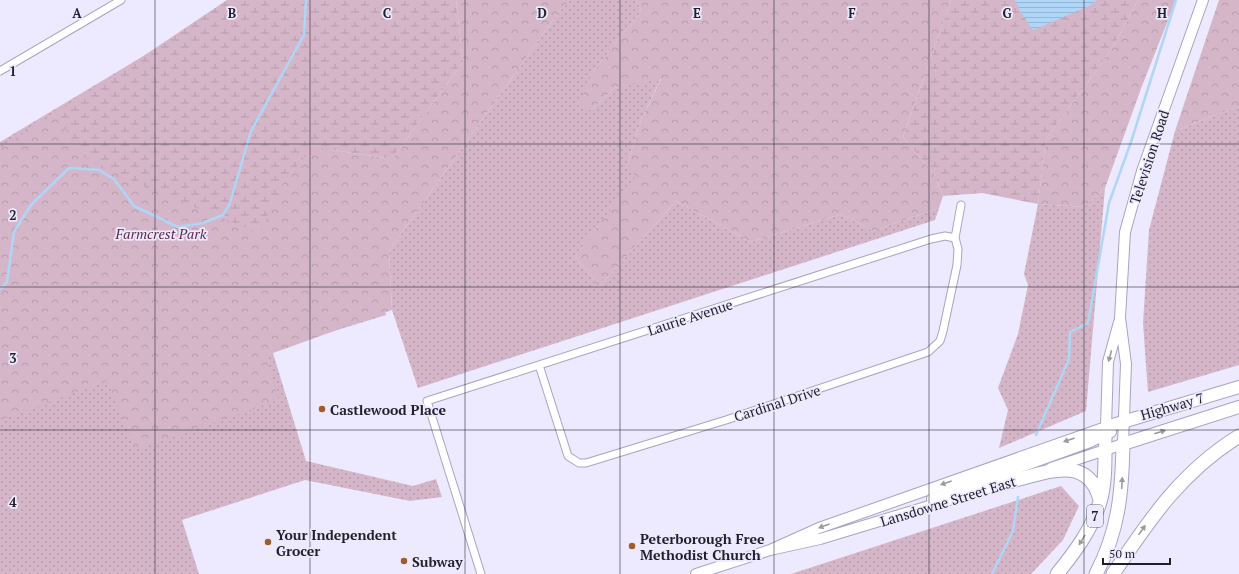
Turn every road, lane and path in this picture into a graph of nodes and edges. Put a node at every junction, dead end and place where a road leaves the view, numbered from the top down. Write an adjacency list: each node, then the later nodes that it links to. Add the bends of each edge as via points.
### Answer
1 (121, 0): 3 (street)
2 (1203, 0): 6 (main road, Television Road, via 1142,171 1125,232)
3 (0, 71)
4 (962, 205): 5 (street, Cardinal Drive)
5 (954, 238): 7 (street, Laurie Avenue, via 945,236 931,239); 7 (street, Cardinal Drive, via 958,249 957,265 943,331 940,341 928,352 719,422 586,463 579,463 568,456)
6 (1120, 318): 10 (main road, Television Road, via 1126,364); 11 (main road, Television Road, one-way to 11, via 1108,362)
7 (539, 365): 19 (street, Laurie Avenue, via 427,402)
8 (1239, 387): 10 (highway, Highway 7)
9 (1239, 407): 13 (highway, Highway 7, one-way to 9)
10 (1124, 420): 11 (highway, Highway 7); 13 (main road, Television Road)
11 (1106, 431): 14 (highway, Television Road); 17 (main road, via 924,502); 18 (main road, Lansdowne Street East, one-way to 18, via 819,528)
12 (1239, 436): 23 (highway, one-way to 12, via 1161,504 1198,467)
13 (1123, 444): 14 (main road, Lansdowne Street East); 22 (highway, 7, one-way to 13, via 1111,542 1119,513)
14 (1106, 449): 15 (main road, Lansdowne Street East); 16 (highway, 7)
15 (1008, 482): 16 (highway, via 1059,470 1077,471 1094,482); 17 (main road, Lansdowne Street East)
16 (1100, 501): 21 (highway, 7, one-way to 21, via 1080,544)
17 (880, 522): 18 (main road, Lansdowne Street East)
18 (770, 550): 20 (main road, Lansdowne Street East)
19 (482, 574)
20 (696, 574)
21 (1057, 574)
22 (1096, 574)
23 (1113, 574)

